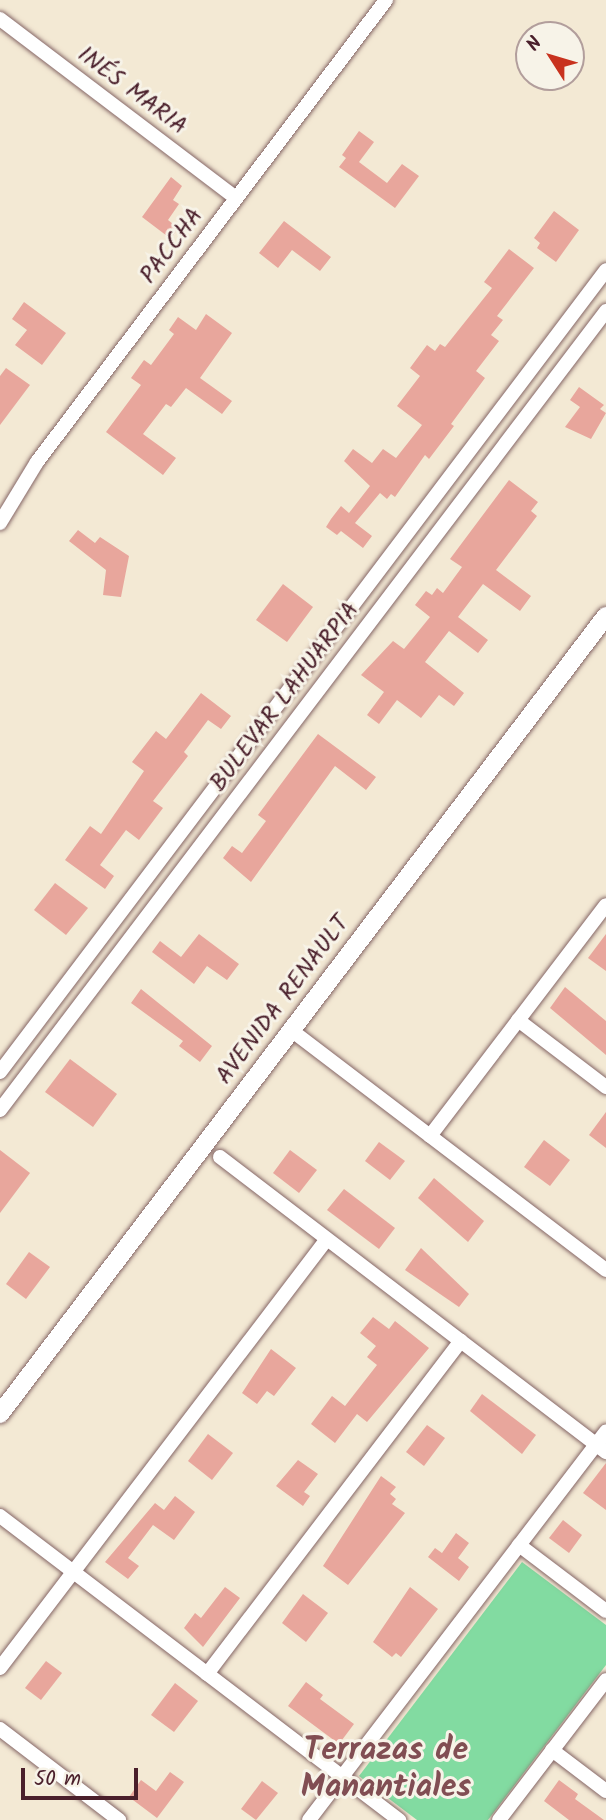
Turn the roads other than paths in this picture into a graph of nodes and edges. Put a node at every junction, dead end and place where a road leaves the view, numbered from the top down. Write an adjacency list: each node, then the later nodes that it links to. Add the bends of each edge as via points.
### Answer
1 (386, 0): 3 (street, PACCHA)
2 (0, 19): 3 (street, INÉS MARIA)
3 (236, 198): 6 (street, PACCHA, via 37,462)
4 (606, 270): 11 (street)
5 (606, 311): 13 (street, BULEVAR LAHUARPIA)
6 (0, 523)
7 (606, 616): 10 (street, AVENIDA RENAULT)
8 (606, 905): 9 (street)
9 (518, 1020): 12 (street); 14 (street)
10 (291, 1030): 14 (street); 19 (street, AVENIDA RENAULT)
11 (0, 1072)
12 (606, 1087)
13 (0, 1110)
14 (430, 1136): 17 (street)
15 (220, 1157): 16 (street)
16 (327, 1239): 18 (street); 24 (street)
17 (606, 1270)
18 (461, 1341): 21 (street); 27 (street)
19 (0, 1414)
20 (606, 1431): 21 (street)
21 (601, 1448): 23 (street)
22 (0, 1516): 24 (street)
23 (519, 1545): 25 (street); 31 (street)
24 (73, 1572): 26 (street); 27 (street)
25 (606, 1611)
26 (0, 1668)
27 (207, 1674): 31 (street)
28 (606, 1680): 30 (street)
29 (0, 1729): 33 (street)
30 (552, 1751): 32 (street); 37 (street)
31 (342, 1777): 35 (street); 36 (street)
32 (606, 1791)
33 (100, 1814): 34 (street)
34 (119, 1820)
35 (309, 1820)
36 (399, 1820)
37 (499, 1820)

